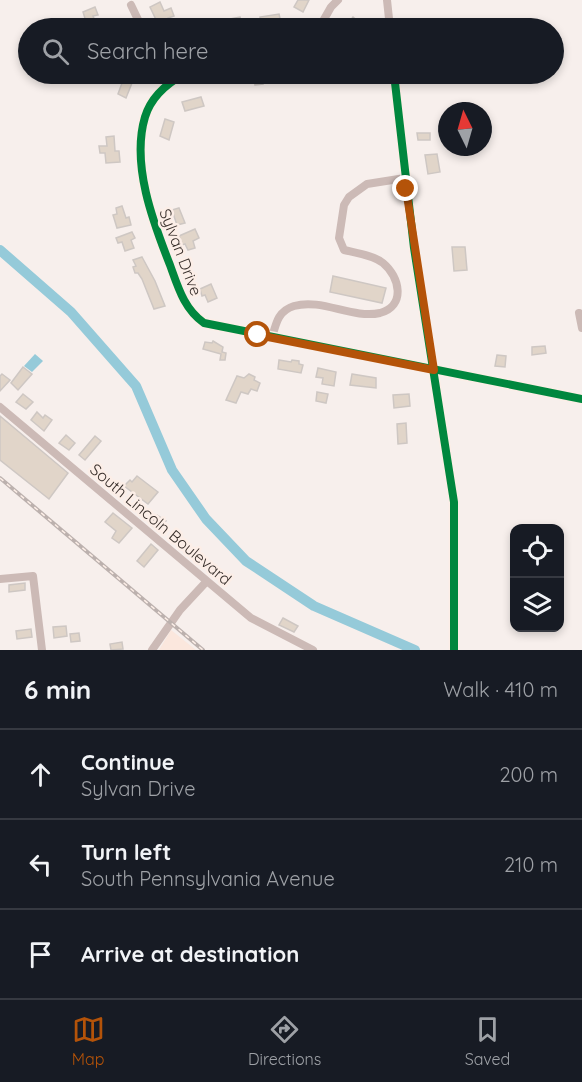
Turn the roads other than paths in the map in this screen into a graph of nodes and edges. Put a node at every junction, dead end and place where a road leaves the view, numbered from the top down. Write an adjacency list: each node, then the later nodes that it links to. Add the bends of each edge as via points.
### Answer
1 (338, 0): 5 (street)
2 (387, 0): 6 (street)
3 (132, 4): 4 (street)
4 (138, 18)
5 (325, 18)
6 (389, 18)
7 (166, 84): 12 (street, Sylvan Drive, via 145,117 141,151 145,192 183,299 204,323)
8 (395, 84): 9 (street)
9 (405, 178): 12 (street, via 367,184 349,197 339,238 344,250 382,262 396,282 396,303 389,310 362,314 312,305 293,306 277,318); 13 (street)
10 (579, 313): 11 (street)
11 (582, 328)
12 (272, 338): 13 (street, Sylvan Drive)
13 (434, 370): 14 (street, Sylvan Drive); 21 (street, via 454,502)
14 (582, 399)
15 (0, 407): 17 (street, South Lincoln Boulevard)
16 (0, 579): 18 (street, via 33,576)
17 (206, 582): 19 (street); 20 (street, South Lincoln Boulevard, via 250,618)
18 (42, 650)
19 (152, 650)
20 (313, 650)
21 (454, 650)

